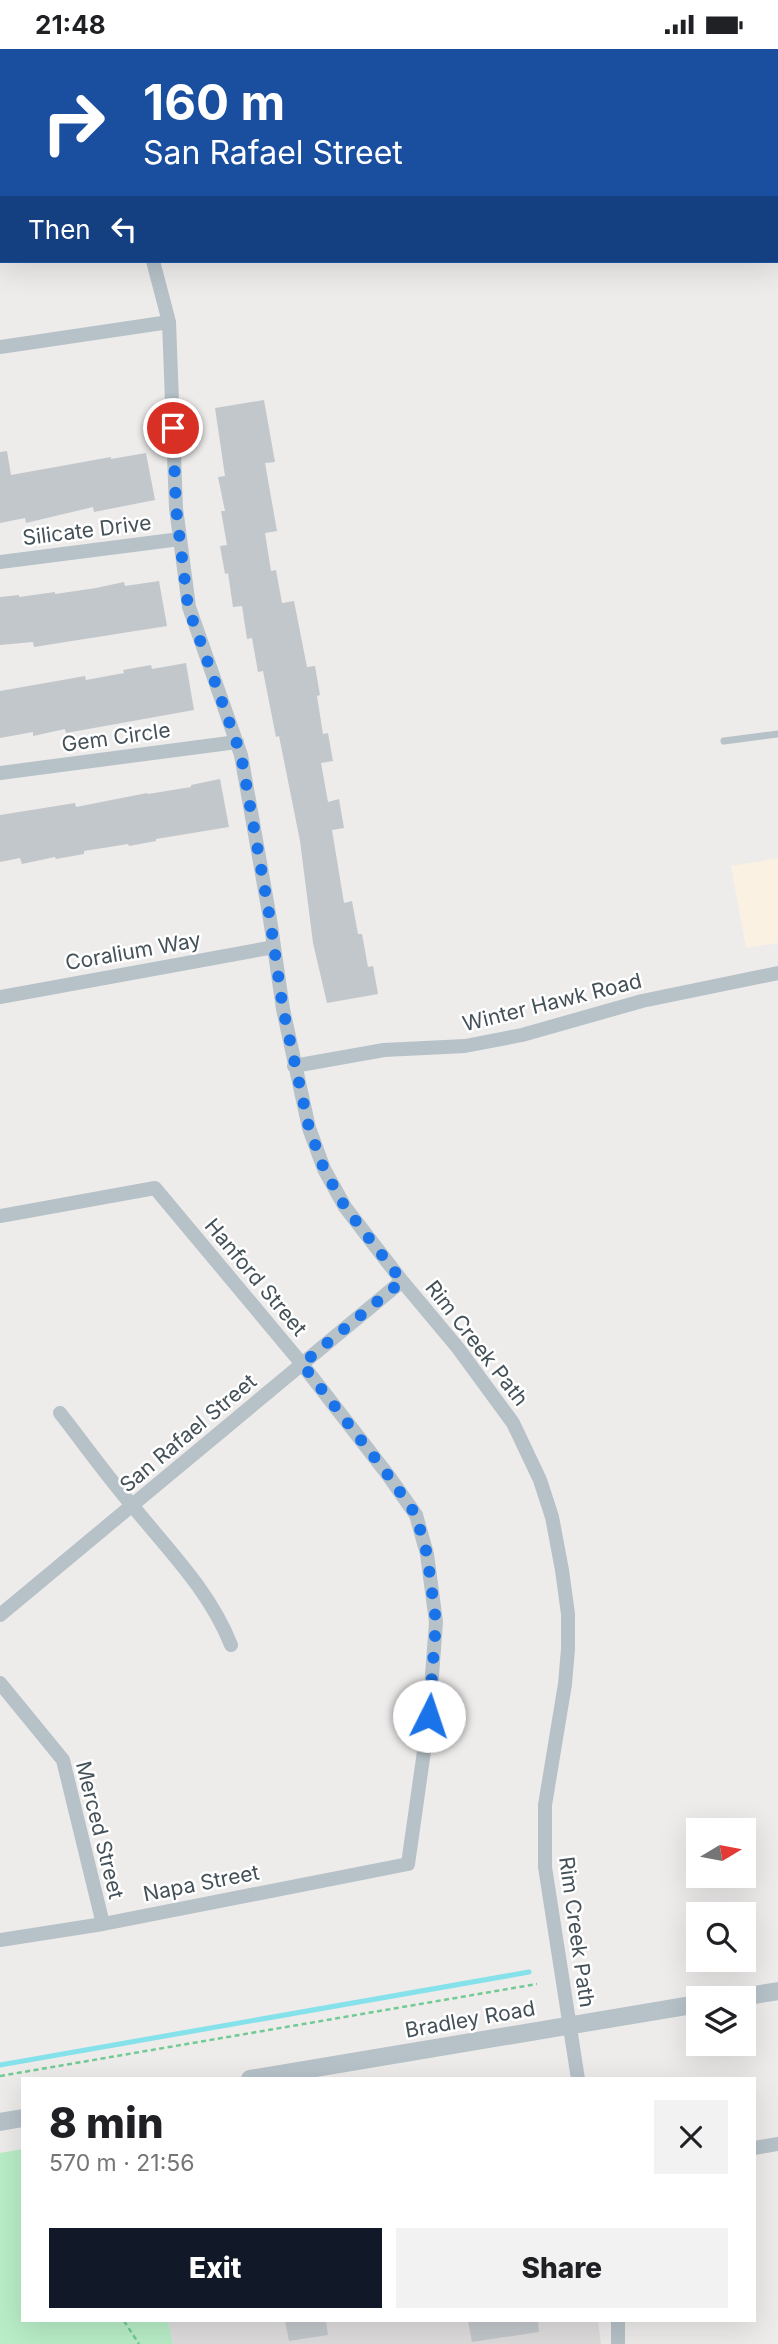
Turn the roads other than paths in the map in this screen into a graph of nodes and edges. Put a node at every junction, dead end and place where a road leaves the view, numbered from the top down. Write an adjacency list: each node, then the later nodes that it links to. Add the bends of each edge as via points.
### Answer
1 (154, 263): 2 (street, Rim Creek Path)
2 (169, 322): 3 (street); 4 (street, Rim Creek Path)
3 (0, 347)
4 (180, 539): 5 (street, Silicate Drive); 8 (street, Rim Creek Path, via 188,607)
5 (0, 562)
6 (778, 734): 7 (lane)
7 (724, 741)
8 (237, 742): 9 (street, Gem Circle); 10 (street, Rim Creek Path)
9 (0, 773)
10 (274, 947): 12 (street, Coralium Way); 13 (street, Rim Creek Path)
11 (778, 973): 13 (street, Winter Hawk Road, via 642,1001 465,1046 384,1050)
12 (0, 996)
13 (294, 1066): 15 (street, Rim Creek Path, via 309,1128 334,1189)
14 (0, 1216): 16 (street, Hanford Street, via 155,1188)
15 (402, 1281): 16 (street, San Rafael Street); 28 (street, Rim Creek Path, via 513,1423 540,1480 558,1543 568,1649 544,1836)
16 (302, 1364): 18 (street, San Rafael Street); 22 (street, Hanford Street, via 416,1515 427,1554 436,1622 429,1716)
17 (60, 1413): 18 (street)
18 (133, 1507): 19 (street, San Rafael Street); 20 (street, via 204,1593)
19 (0, 1615)
20 (231, 1645)
21 (0, 1683): 23 (street, Merced Street, via 63,1760)
22 (408, 1864): 23 (street, Napa Street)
23 (103, 1924): 24 (street, Napa Street)
24 (0, 1940)
25 (778, 1991): 26 (street)
26 (756, 1995)
27 (686, 2006): 28 (street, Bradley Road)
28 (569, 2025): 29 (street, Bradley Road); 30 (street, Rim Creek Path)
29 (262, 2077)
30 (578, 2077)
31 (21, 2118): 32 (street)
32 (0, 2122)
33 (778, 2144): 34 (street)
34 (756, 2148)
35 (618, 2322): 36 (street)
36 (618, 2344)

